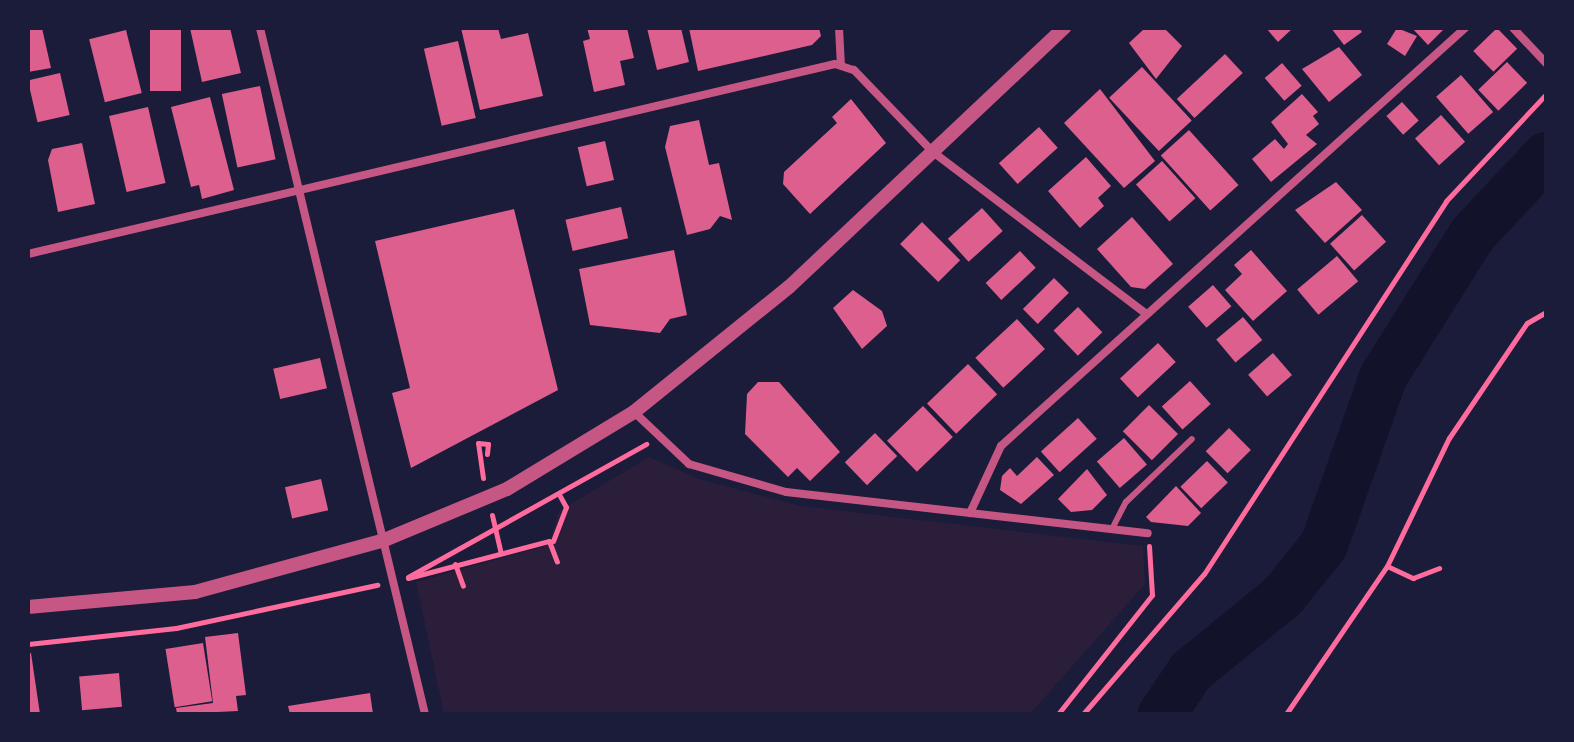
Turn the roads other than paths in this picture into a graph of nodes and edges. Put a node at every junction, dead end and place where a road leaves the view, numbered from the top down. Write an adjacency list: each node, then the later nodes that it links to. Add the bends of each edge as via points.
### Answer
1 (260, 28): 9 (street)
2 (839, 28): 7 (street)
3 (1064, 28): 8 (street)
4 (1465, 28): 11 (street)
5 (1513, 28): 6 (street)
6 (1546, 63)
7 (841, 64): 8 (street); 9 (street)
8 (933, 152): 11 (street); 12 (street, via 789,287)
9 (297, 190): 10 (street); 17 (street)
10 (28, 254)
11 (1144, 312): 14 (street, via 993,455)
12 (634, 412): 14 (street, via 654,438 689,464 786,492); 17 (street, via 507,489)
13 (1192, 439): 15 (lane, via 1126,502)
14 (970, 513): 15 (street)
15 (1112, 529): 16 (street)
16 (1148, 533)
17 (382, 541): 18 (street, via 195,592); 19 (street)
18 (28, 607)
19 (425, 714)

